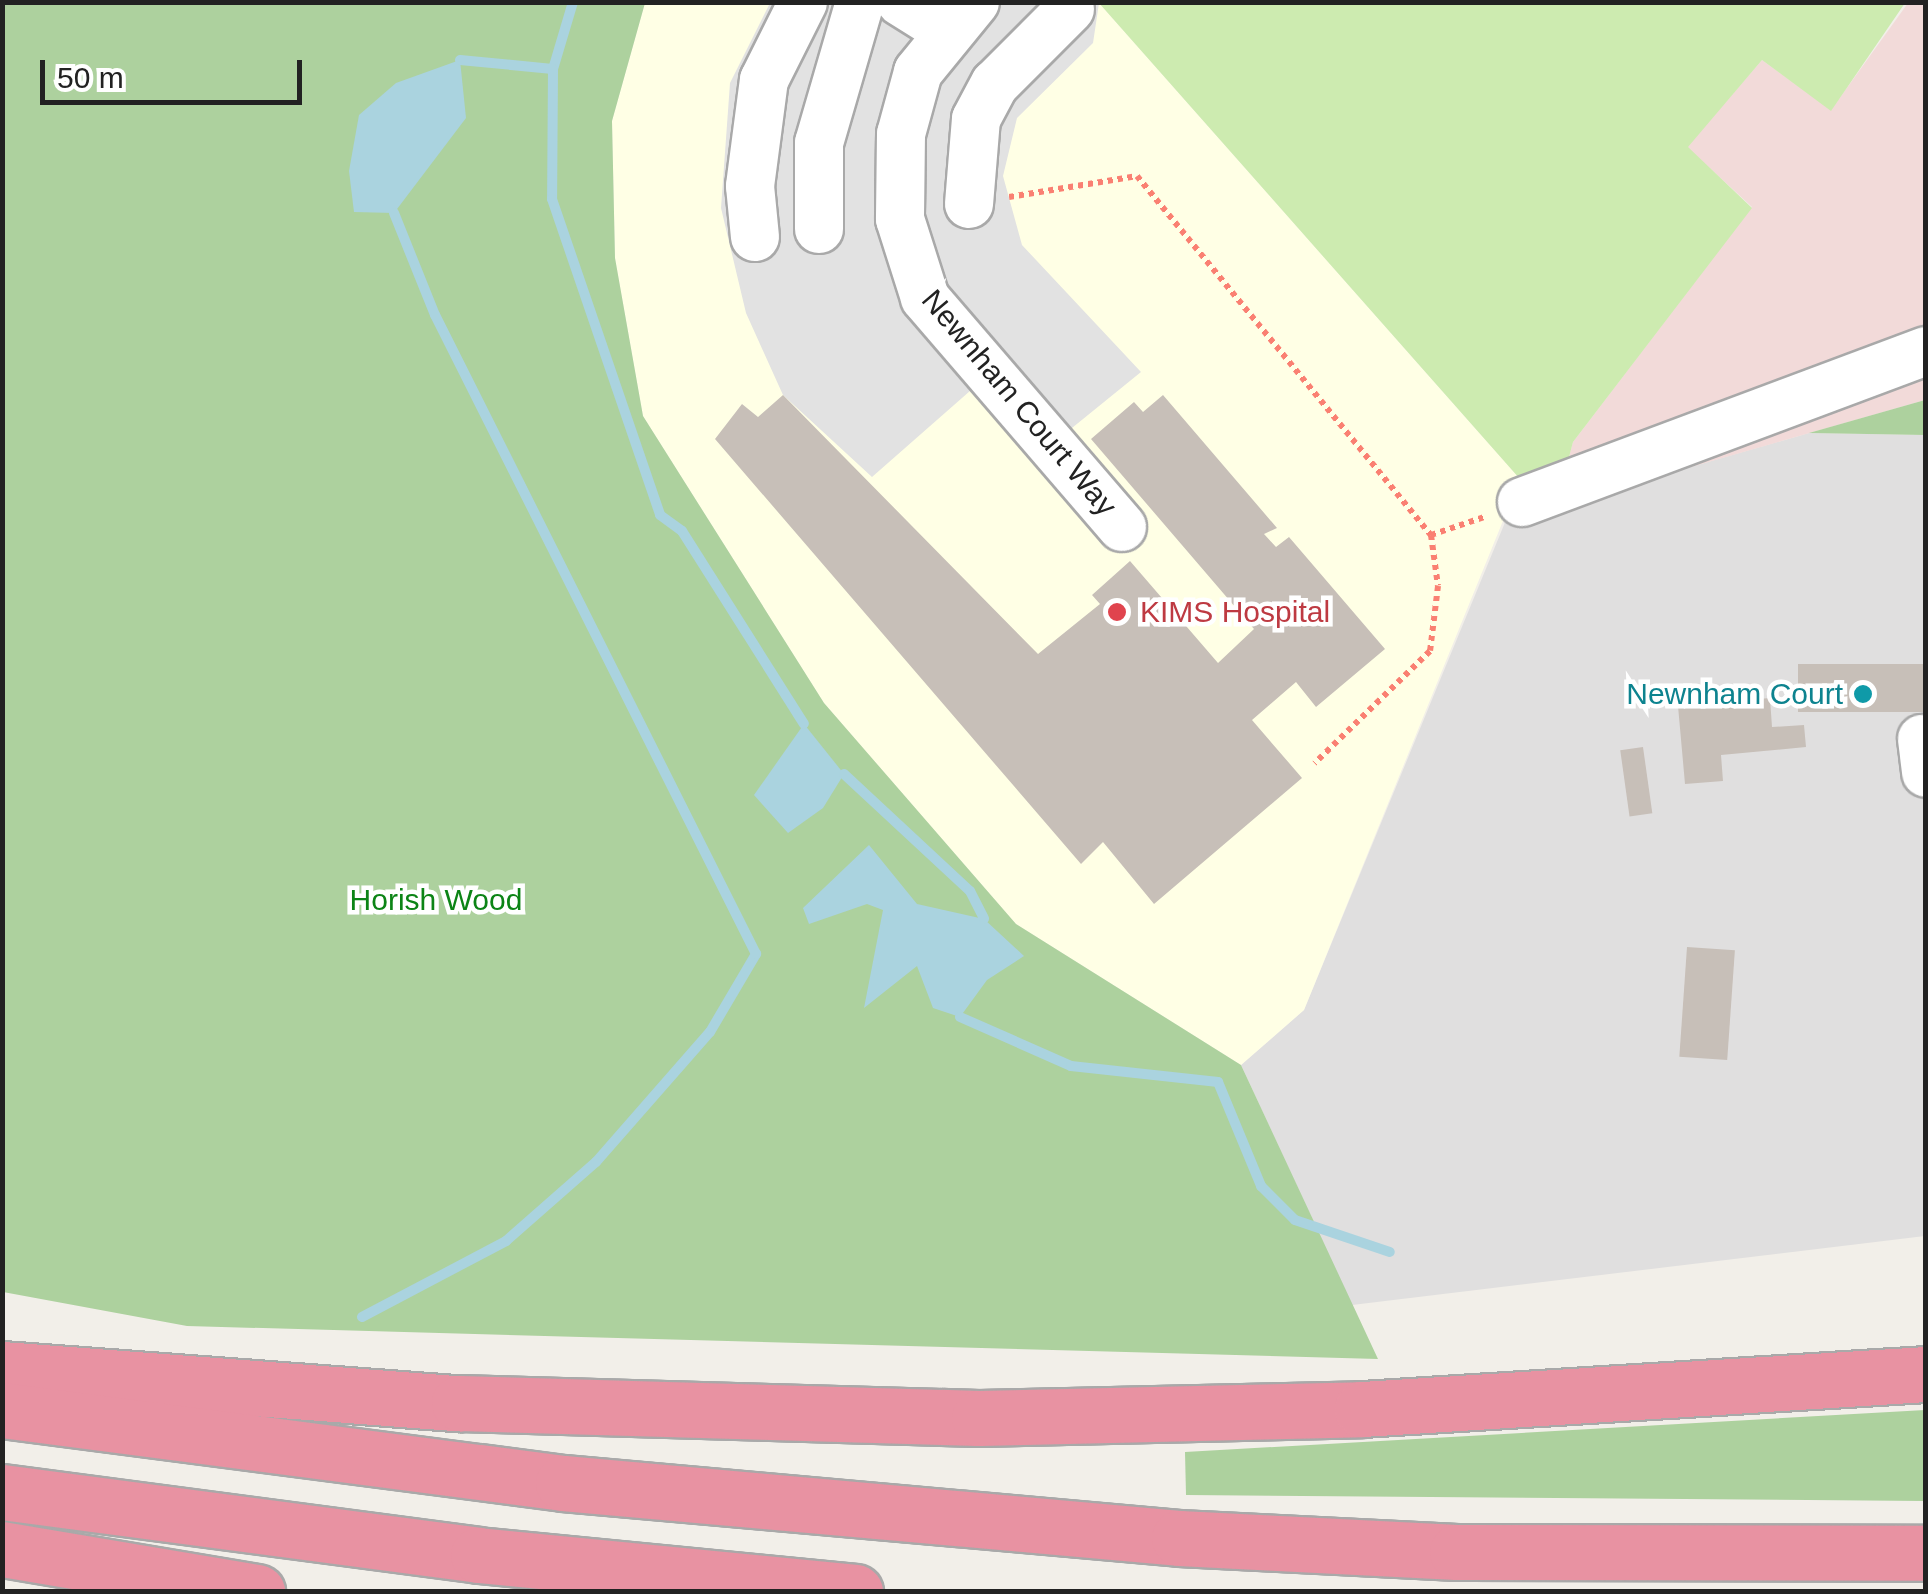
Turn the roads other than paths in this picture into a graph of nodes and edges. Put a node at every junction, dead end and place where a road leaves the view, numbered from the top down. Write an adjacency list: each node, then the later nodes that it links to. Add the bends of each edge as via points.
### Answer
1 (860, 2): 7 (lane, via 824,117)
2 (900, 2): 5 (lane)
3 (802, 3): 8 (lane, via 764,80 750,186)
4 (1070, 9): 6 (lane, via 996,84 976,119)
5 (962, 17): 11 (lane, Newnham Court Way, via 918,72 901,134 900,219 924,298)
6 (968, 204)
7 (819, 229)
8 (756, 237)
9 (1926, 351): 10 (lane)
10 (1522, 502)
11 (1122, 528)
12 (2, 1368): 13 (highway, via 459,1403 979,1418 1362,1409)
13 (1926, 1374)
14 (2, 1410): 17 (highway, via 508,1476 1122,1534 1474,1552)
15 (2, 1492): 19 (highway, via 478,1555)
16 (2, 1549): 18 (highway)
17 (1926, 1554)
18 (256, 1592)
19 (855, 1592)

